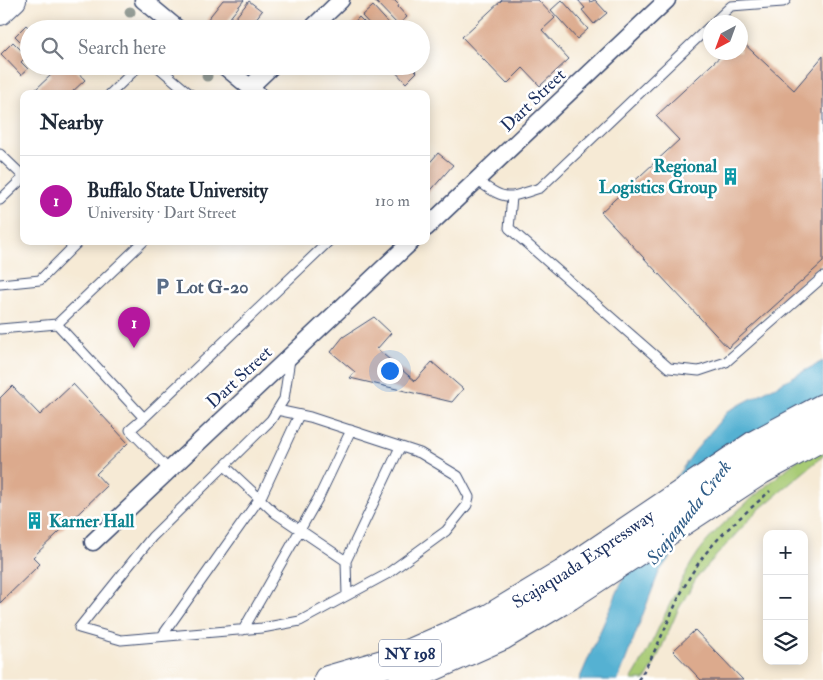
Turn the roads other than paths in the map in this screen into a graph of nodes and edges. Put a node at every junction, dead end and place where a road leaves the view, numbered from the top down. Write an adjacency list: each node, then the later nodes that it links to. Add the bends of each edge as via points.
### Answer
1 (14, 0): 6 (street)
2 (143, 0): 8 (street)
3 (341, 0): 9 (street)
4 (667, 0): 20 (street, Dart Street)
5 (786, 0): 7 (lane, via 731,6)
6 (0, 14)
7 (721, 15)
8 (166, 20)
9 (320, 20)
10 (703, 33): 22 (lane, via 540,188)
11 (130, 75): 15 (lane)
12 (168, 75): 16 (lane)
13 (235, 75): 17 (street)
14 (265, 75): 17 (street)
15 (114, 90)
16 (185, 90)
17 (254, 90)
18 (0, 154): 19 (lane)
19 (20, 173)
20 (477, 180): 22 (lane, via 494,194); 24 (street, Dart Street)
21 (20, 181): 23 (lane)
22 (512, 197): 29 (lane, via 509,228 669,368 699,371 726,362)
23 (0, 200)
24 (430, 224)
25 (75, 245): 30 (lane, via 40,280)
26 (140, 245): 31 (lane)
27 (325, 245): 37 (lane)
28 (408, 245): 33 (street, Dart Street)
29 (823, 277)
30 (0, 284)
31 (57, 324): 32 (lane); 37 (lane)
32 (0, 329)
33 (290, 356): 35 (lane, via 284,399); 42 (street, Dart Street)
34 (823, 408): 48 (highway, Scajaquada Expressway / NY 198, via 756,444 563,574)
35 (277, 410): 36 (lane); 41 (lane)
36 (300, 415): 38 (lane); 43 (lane)
37 (144, 418): 42 (lane, via 130,430)
38 (351, 430): 40 (lane); 44 (lane)
39 (823, 436): 48 (highway, Scajaquada Expressway / NY 198, via 762,470 569,596)
40 (400, 447): 46 (lane); 47 (lane, via 420,454 458,476 469,497 467,506 446,531 387,574)
41 (225, 466): 43 (lane); 50 (lane, via 152,537 79,628 121,640)
42 (169, 470): 45 (street, Dart Street)
43 (259, 498): 44 (lane); 50 (lane)
44 (300, 530): 46 (lane); 49 (lane)
45 (93, 542)
46 (346, 561): 47 (lane)
47 (346, 595): 49 (lane, via 300,621)
48 (496, 627): 51 (highway, Scajaquada Expressway / NY 198); 52 (highway, Scajaquada Expressway / NY 198)
49 (243, 630): 50 (lane)
50 (162, 636)
51 (328, 680)
52 (402, 680)

